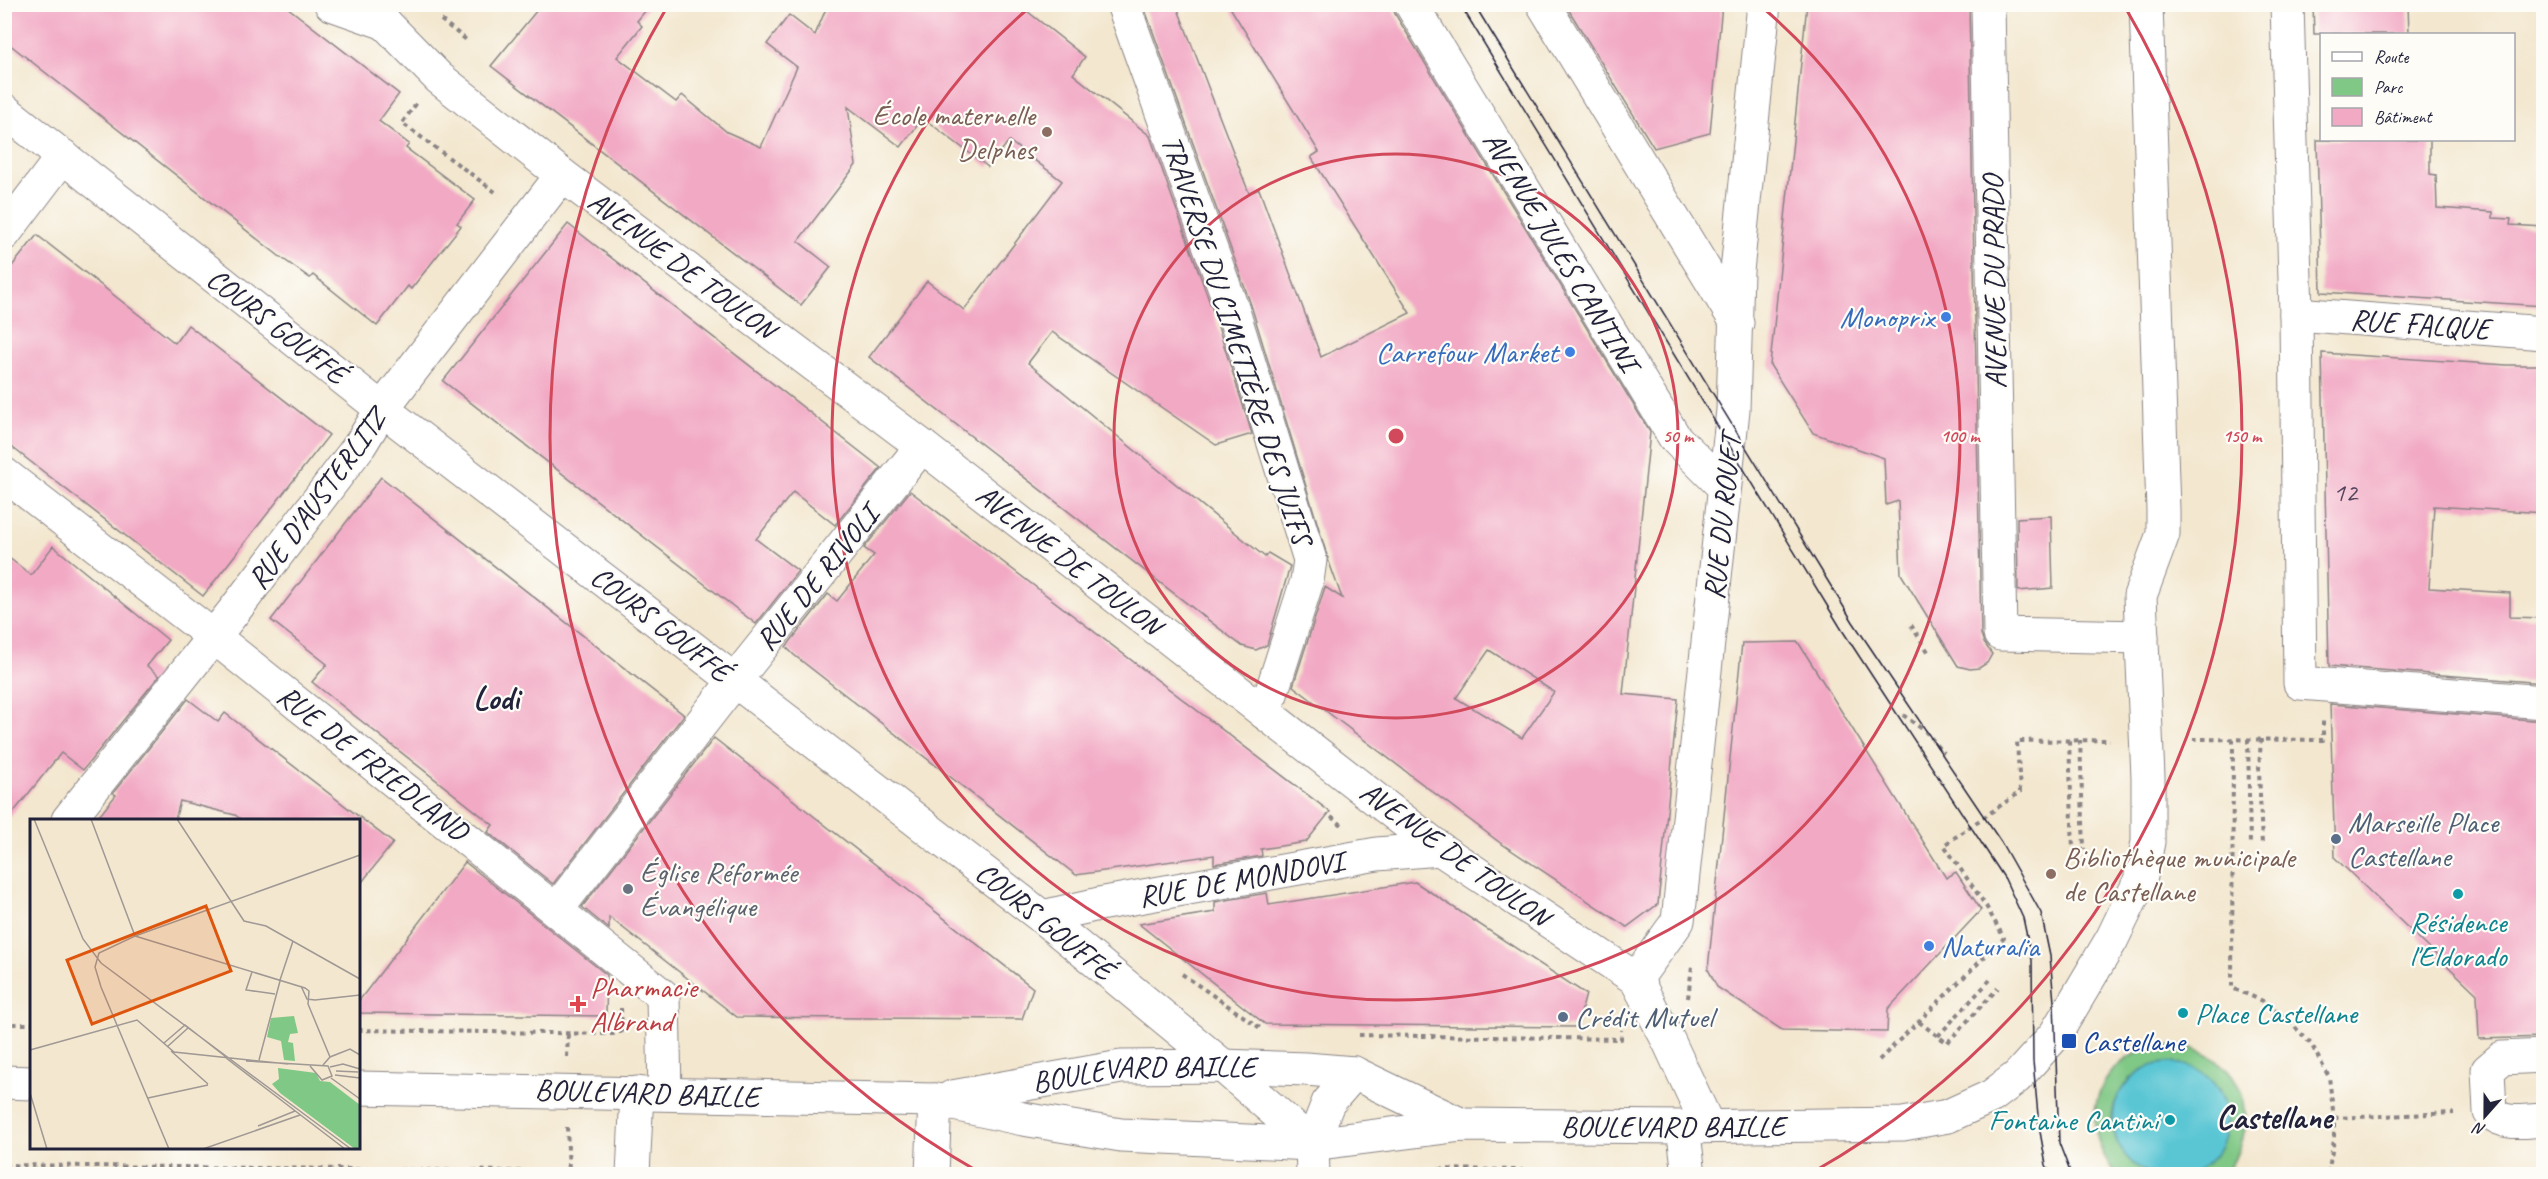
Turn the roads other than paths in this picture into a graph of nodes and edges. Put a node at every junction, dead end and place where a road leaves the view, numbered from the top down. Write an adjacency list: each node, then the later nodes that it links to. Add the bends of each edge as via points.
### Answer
1 (331, 4): 9 (street, AVENUE DE TOULON)
2 (1123, 4): 25 (street, TRAVERSE DU CIMETIÈRE DES JUIFS, via 1233,311 1310,560)
3 (1411, 4): 20 (street, AVENUE JULES CANTINI, via 1675,438)
4 (1543, 4): 15 (street)
5 (1764, 4): 15 (street, RUE DU ROUET, via 1737,271)
6 (1989, 4): 22 (street, AVENUE DU PRADO, via 2000,634)
7 (2146, 4): 22 (street, via 2163,534 2140,596)
8 (2287, 4): 14 (street)
9 (385, 11): 12 (street, AVENUE DE TOULON, via 439,78)
10 (4, 110): 11 (street, COURS GOUFFÉ)
11 (63, 156): 13 (street); 17 (street, COURS GOUFFÉ)
12 (562, 175): 17 (street, RUE D'AUSTERLITZ); 18 (street, AVENUE DE TOULON)
13 (4, 234)
14 (2296, 314): 16 (street, RUE FALQUE); 24 (street, via 2300,683)
15 (1737, 323): 20 (street, RUE DU ROUET)
16 (2544, 333)
17 (382, 410): 21 (street, RUE D'AUSTERLITZ, via 360,445); 23 (street, COURS GOUFFÉ)
18 (922, 446): 23 (street, RUE DE RIVOLI); 25 (street, AVENUE DE TOULON)
19 (4, 474): 21 (street, RUE DE FRIEDLAND)
20 (1724, 487): 30 (street, RUE DU ROUET, via 1678,921)
21 (214, 637): 26 (street, RUE D'AUSTERLITZ); 28 (street, RUE DE FRIEDLAND)
22 (2142, 637): 41 (street, BOULEVARD BAILLE, via 2148,842 2140,881 2129,909 2068,1015 2040,1054 1992,1096 1948,1116 1883,1125)
23 (735, 680): 28 (street, RUE DE RIVOLI); 29 (street, COURS GOUFFÉ)
24 (2544, 702)
25 (1265, 713): 27 (street, AVENUE DE TOULON)
26 (69, 819)
27 (1440, 849): 29 (street, RUE DE MONDOVI, via 1377,854); 30 (street, AVENUE DE TOULON)
28 (557, 909): 37 (street, RUE DE FRIEDLAND, via 663,996)
29 (1042, 917): 32 (street, COURS GOUFFÉ)
30 (1636, 979): 41 (street)
31 (2544, 1056): 39 (street, via 2502,1058 2488,1070 2490,1112 2499,1120 2510,1122)
32 (1223, 1066): 33 (street, BOULEVARD BAILLE); 38 (street, BOULEVARD BAILLE, via 1121,1067); 42 (street, COURS GOUFFÉ)
33 (1354, 1072): 40 (street, BOULEVARD BAILLE); 42 (street, via 1328,1103)
34 (4, 1083): 35 (street)
35 (30, 1083)
36 (360, 1088): 37 (street, BOULEVARD BAILLE)
37 (651, 1093): 38 (street, BOULEVARD BAILLE); 43 (street, RUE DE FRIEDLAND)
38 (935, 1100): 42 (street, BOULEVARD BAILLE, via 1121,1135); 44 (street)
39 (2544, 1120)
40 (1462, 1125): 41 (street, BOULEVARD BAILLE); 42 (street, BOULEVARD BAILLE)
41 (1695, 1127): 45 (street)
42 (1313, 1159)
43 (620, 1173)
44 (932, 1174)
45 (1689, 1174)

